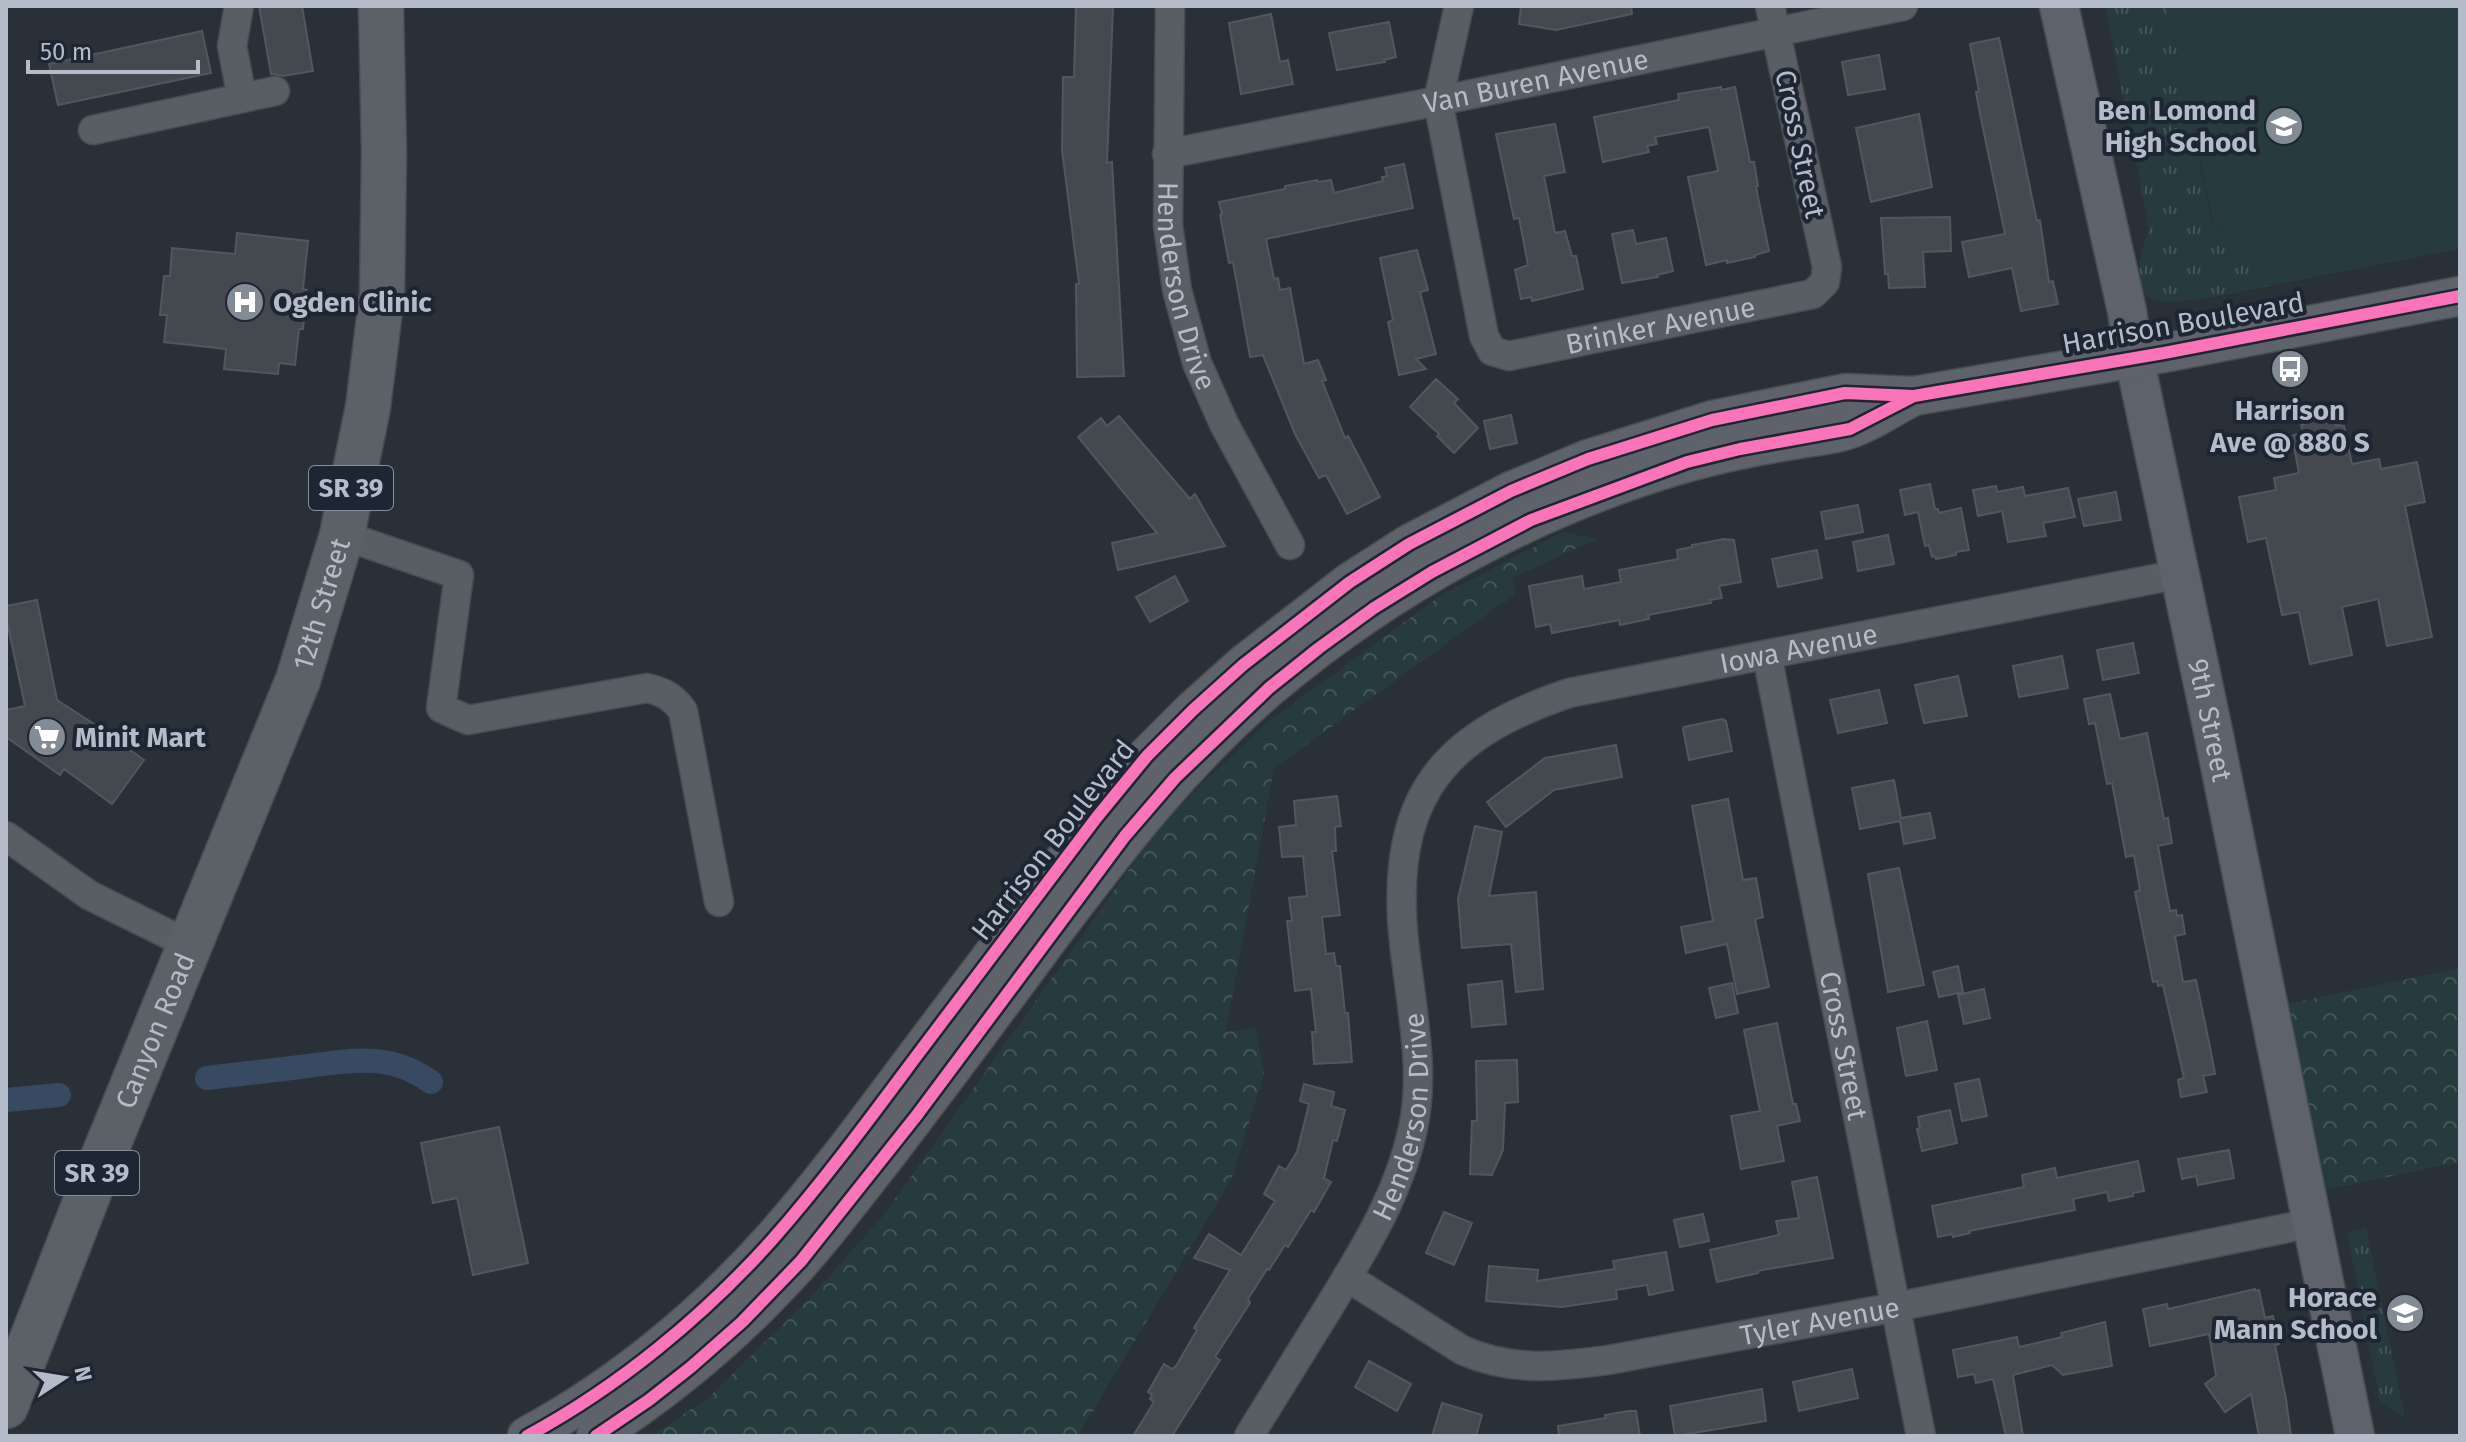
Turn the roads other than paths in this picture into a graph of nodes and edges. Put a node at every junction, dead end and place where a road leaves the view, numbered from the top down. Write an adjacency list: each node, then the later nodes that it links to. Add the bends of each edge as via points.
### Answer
1 (239, 6): 9 (street, via 232,46)
2 (381, 6): 17 (main road, 12th Street / SR 39, via 382,294 368,407)
3 (1170, 6): 12 (street, Henderson Drive)
4 (1459, 6): 10 (street)
5 (1903, 6): 7 (street, Van Buren Avenue)
6 (2059, 6): 15 (main road, 9th Street)
7 (1772, 19): 10 (street, Van Buren Avenue); 13 (street, Cross Street, via 1827,267)
8 (275, 91): 9 (street)
9 (242, 98): 11 (street)
10 (1438, 101): 12 (street, Van Buren Avenue); 13 (street, Brinker Avenue, via 1484,336 1492,351 1509,356 1813,294)
11 (93, 130)
12 (1167, 154): 18 (street, Henderson Drive, via 1168,225 1177,290 1197,363)
13 (1825, 282)
14 (2460, 296): 15 (main road, Harrison Boulevard)
15 (2134, 357): 16 (main road, Harrison Boulevard); 19 (main road, 9th Street)
16 (1914, 396): 29 (main road, Harrison Boulevard, via 1845,393 1680,428 1511,491 1409,544 1350,582 1243,665 1147,756 802,1205 740,1273 631,1369); 30 (main road, Harrison Boulevard, via 1850,429 1687,462 1531,520 1432,572 1319,648 1175,778 1125,836 801,1261 691,1367)
17 (342, 535): 23 (street, via 459,575 441,708 468,720 647,688 674,699 683,711); 24 (main road, 12th Street / SR 39, via 298,680)
18 (1290, 545)
19 (2180, 574): 20 (street, Iowa Avenue); 25 (main road, 9th Street)
20 (1767, 655): 21 (street, Iowa Avenue, via 1543,702 1484,731); 27 (street, Cross Street)
21 (1439, 769): 26 (street, Henderson Drive, via 1423,796 1404,853 1402,919 1419,1061 1413,1128 1395,1189)
22 (6, 836): 24 (street, Canyon Road, via 89,895)
23 (719, 902)
24 (190, 945): 28 (main road, Canyon Road / SR 39, via 95,1177)
25 (2312, 1223): 27 (street, Tyler Avenue); 33 (main road, 9th Street)
26 (1347, 1277): 27 (street, Tyler Avenue, via 1462,1350 1501,1364 1531,1367 1608,1360); 31 (street, Henderson Drive)
27 (1896, 1307): 32 (street, Cross Street)
28 (9, 1412)
29 (527, 1436)
30 (596, 1436)
31 (1249, 1436)
32 (1921, 1436)
33 (2355, 1436)

